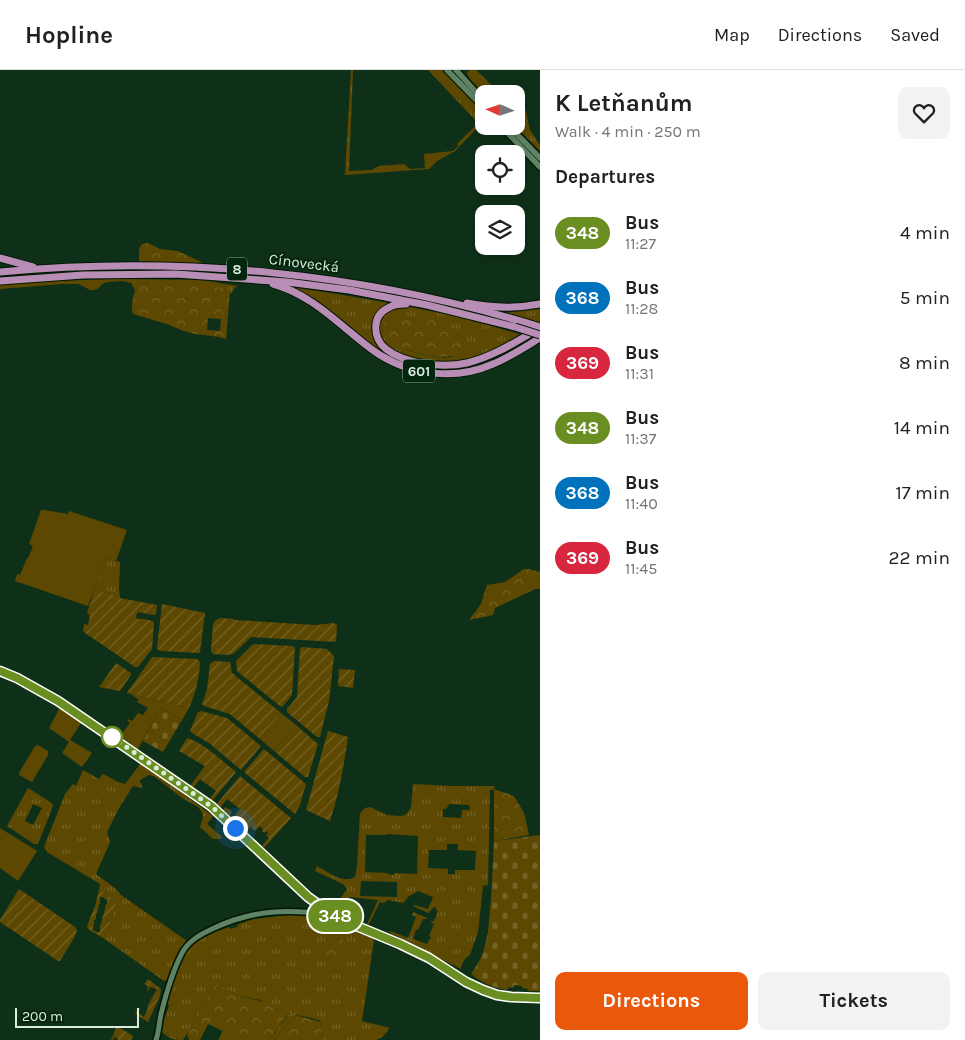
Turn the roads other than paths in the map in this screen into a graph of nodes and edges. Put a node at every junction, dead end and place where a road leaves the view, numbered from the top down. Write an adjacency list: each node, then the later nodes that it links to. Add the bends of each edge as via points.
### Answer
1 (447, 70): 4 (main road)
2 (456, 70): 3 (main road)
3 (475, 91)
4 (475, 99)
5 (510, 135): 8 (main road)
6 (518, 135): 7 (main road)
7 (540, 158)
8 (540, 167)
9 (0, 258): 10 (highway)
10 (38, 268): 11 (highway, Cínovecká / 8); 14 (highway, Cínovecká / 8, via 132,265 219,268 321,278)
11 (0, 272)
12 (256, 279): 13 (highway, Cínovecká / 8, via 167,274); 16 (highway, Cínovecká / 8, via 320,286); 18 (highway, 601, via 302,296 379,354 417,371 446,374 480,369 502,360)
13 (0, 281)
14 (390, 289): 15 (highway, via 490,307); 17 (highway, Cínovecká / 8)
15 (540, 304)
16 (427, 305): 17 (highway, 601, via 396,305 380,315 376,325 377,337 384,347 395,355 417,362 435,365 466,363 492,354); 18 (highway, Cínovecká / 8, bridge)
17 (540, 327)
18 (540, 336)
19 (0, 671): 20 (main road, via 58,701 211,806 308,897)
20 (333, 915): 21 (main road, via 429,958 483,990 511,997); 22 (street, via 300,911 260,913 222,924 196,938 183,950 161,1013)
21 (540, 998)
22 (156, 1040)

